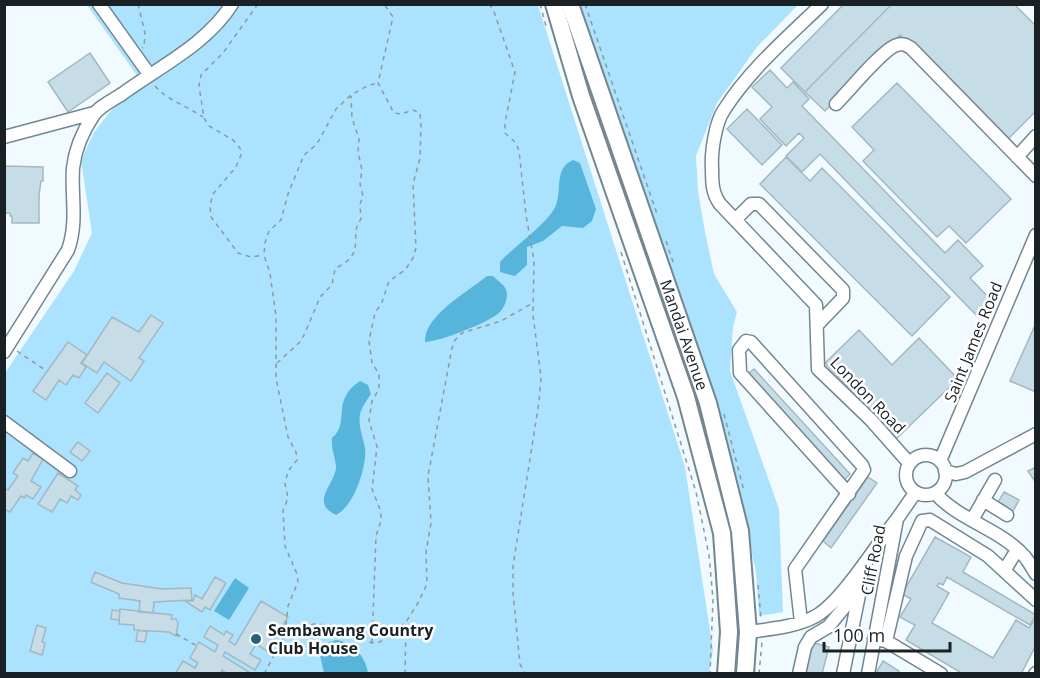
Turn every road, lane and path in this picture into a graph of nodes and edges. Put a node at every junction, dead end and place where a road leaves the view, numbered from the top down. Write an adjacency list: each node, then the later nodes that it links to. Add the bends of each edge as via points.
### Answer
1 (99, 4): 14 (street)
2 (138, 4): 14 (path, via 144,47)
3 (232, 4): 15 (street, via 221,21 200,40)
4 (258, 4): 20 (path, via 223,53 201,75 198,86)
5 (384, 4): 16 (path, via 393,17)
6 (447, 4): 7 (path)
7 (453, 4)
8 (489, 4): 29 (path, via 515,72 505,132 519,151 534,261)
9 (540, 4): 13 (path)
10 (554, 4): 64 (main road, Mandai Avenue, via 581,96 686,397 722,533 729,632)
11 (570, 4): 54 (main road, Mandai Avenue, via 708,403 740,531)
12 (822, 4): 25 (street, London Road, via 756,68 722,112 711,154 713,189 720,204)
13 (549, 32)
14 (135, 55): 15 (street)
15 (149, 74): 19 (street); 20 (path, via 162,94)
16 (378, 83): 17 (path); 58 (path, via 394,113 413,110 420,113 421,124 420,158 413,184 416,248 405,270 389,281 375,313 369,341 372,363 379,374 379,389 372,401 369,421 377,447 372,489 381,512 376,536)
17 (351, 95): 28 (path, via 336,110 317,144 304,155 281,220 269,231); 32 (path, via 363,196 355,247 351,258 334,269 332,285 320,297 300,342)
18 (836, 104): 23 (street, via 884,54 895,45 904,44)
19 (94, 113): 22 (street); 31 (street, via 73,167 75,222 71,243)
20 (204, 118): 28 (path, via 209,126 233,140 241,155 213,194 211,217 238,253)
21 (1035, 136): 23 (street)
22 (4, 137)
23 (1017, 157): 24 (street)
24 (1035, 176)
25 (735, 219): 30 (street, London Road, via 816,305); 30 (street, via 751,204 759,204 843,290 843,298)
26 (1035, 235): 37 (street, Saint James Road)
27 (621, 252): 63 (path, via 703,523 713,599)
28 (264, 255): 32 (path, via 276,316)
29 (533, 302): 52 (path, via 501,321 462,333 455,340 428,476 431,523 426,552 427,584); 62 (path, via 541,377 513,566 520,664)
30 (817, 325): 36 (street, London Road, via 818,369 872,420)
31 (7, 348): 33 (path)
32 (276, 363): 56 (path, via 288,437 297,460 288,471 288,498 283,511 285,546 298,582 288,606)
33 (45, 370)
34 (4, 422): 38 (street)
35 (1035, 434): 37 (street, via 965,472 956,474)
36 (909, 463): 37 (street, via 926,455); 40 (street, via 906,482)
37 (943, 466): 41 (street, via 944,484)
38 (70, 471)
39 (995, 480): 43 (street)
40 (915, 492): 41 (street); 45 (street, Cliff Road)
41 (935, 493): 46 (street, via 946,505)
42 (849, 494): 42 (street, via 740,373 739,350 746,341 862,465 864,470); 53 (street, via 795,569)
43 (983, 500): 44 (street); 46 (street)
44 (1007, 515)
45 (897, 519): 48 (street); 57 (street, Cliff Road)
46 (972, 520): 47 (street)
47 (1017, 550): 49 (street); 50 (street)
48 (862, 564): 53 (street, via 831,605); 66 (street, via 852,598 828,627 812,637 805,647); 67 (street)
49 (1004, 571): 51 (street); 57 (street, via 988,556 930,520 922,521 906,556)
50 (1035, 574)
51 (1035, 600)
52 (406, 622): 58 (path, via 380,642); 61 (path)
53 (801, 622): 54 (street)
54 (748, 633): 65 (main road, Mandai Avenue)
55 (176, 634): 59 (path)
56 (285, 635): 58 (path, via 314,624 328,625 347,628 356,637); 60 (path)
57 (880, 640): 68 (street, Cliff Road); 69 (street)
58 (372, 643)
59 (196, 646)
60 (264, 674)
61 (405, 674)
62 (525, 674)
63 (710, 674)
64 (726, 674)
65 (745, 674)
66 (798, 674)
67 (843, 674)
68 (868, 674)
69 (940, 674)

